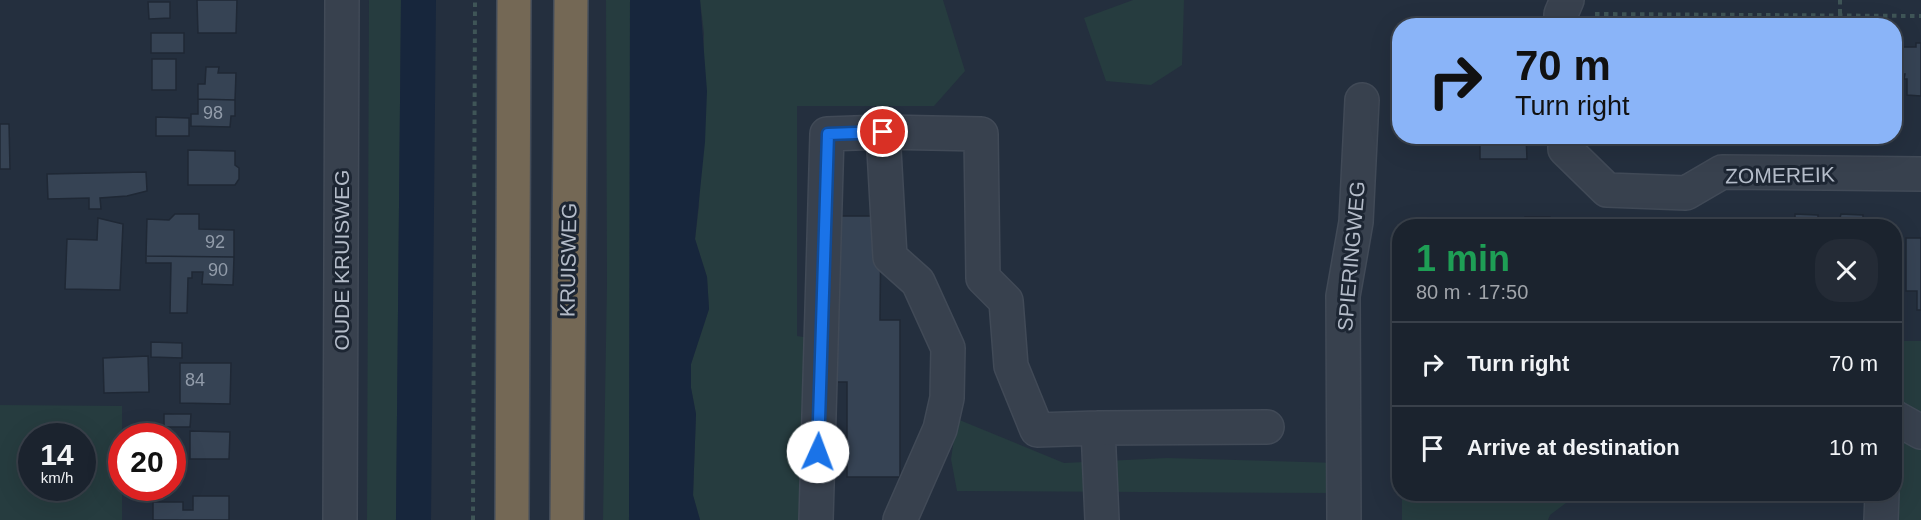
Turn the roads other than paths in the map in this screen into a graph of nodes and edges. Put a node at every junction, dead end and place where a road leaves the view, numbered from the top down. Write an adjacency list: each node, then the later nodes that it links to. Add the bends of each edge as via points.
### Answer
1 (342, 0): 13 (street, OUDE KRUISWEG)
2 (514, 0): 14 (highway)
3 (571, 0): 15 (highway, KRUISWEG)
4 (1362, 100): 19 (street, SPIERINGWEG, via 1356,222 1343,296)
5 (883, 132): 10 (street, via 981,134 983,278 1006,301 1011,366 1037,430); 16 (street, via 828,134); 17 (street, via 890,257 918,282 948,348 947,398 940,429)
6 (1565, 144): 7 (street, ZOMEREIK, via 1565,149 1607,190 1686,193 1722,172)
7 (1921, 174)
8 (1902, 421): 11 (street)
9 (1267, 427): 10 (street)
10 (1098, 428): 18 (street)
11 (1921, 432)
12 (1882, 501): 20 (street)
13 (340, 520)
14 (512, 520)
15 (567, 520)
16 (816, 520)
17 (900, 520)
18 (1101, 520)
19 (1344, 520)
20 (1881, 520)

